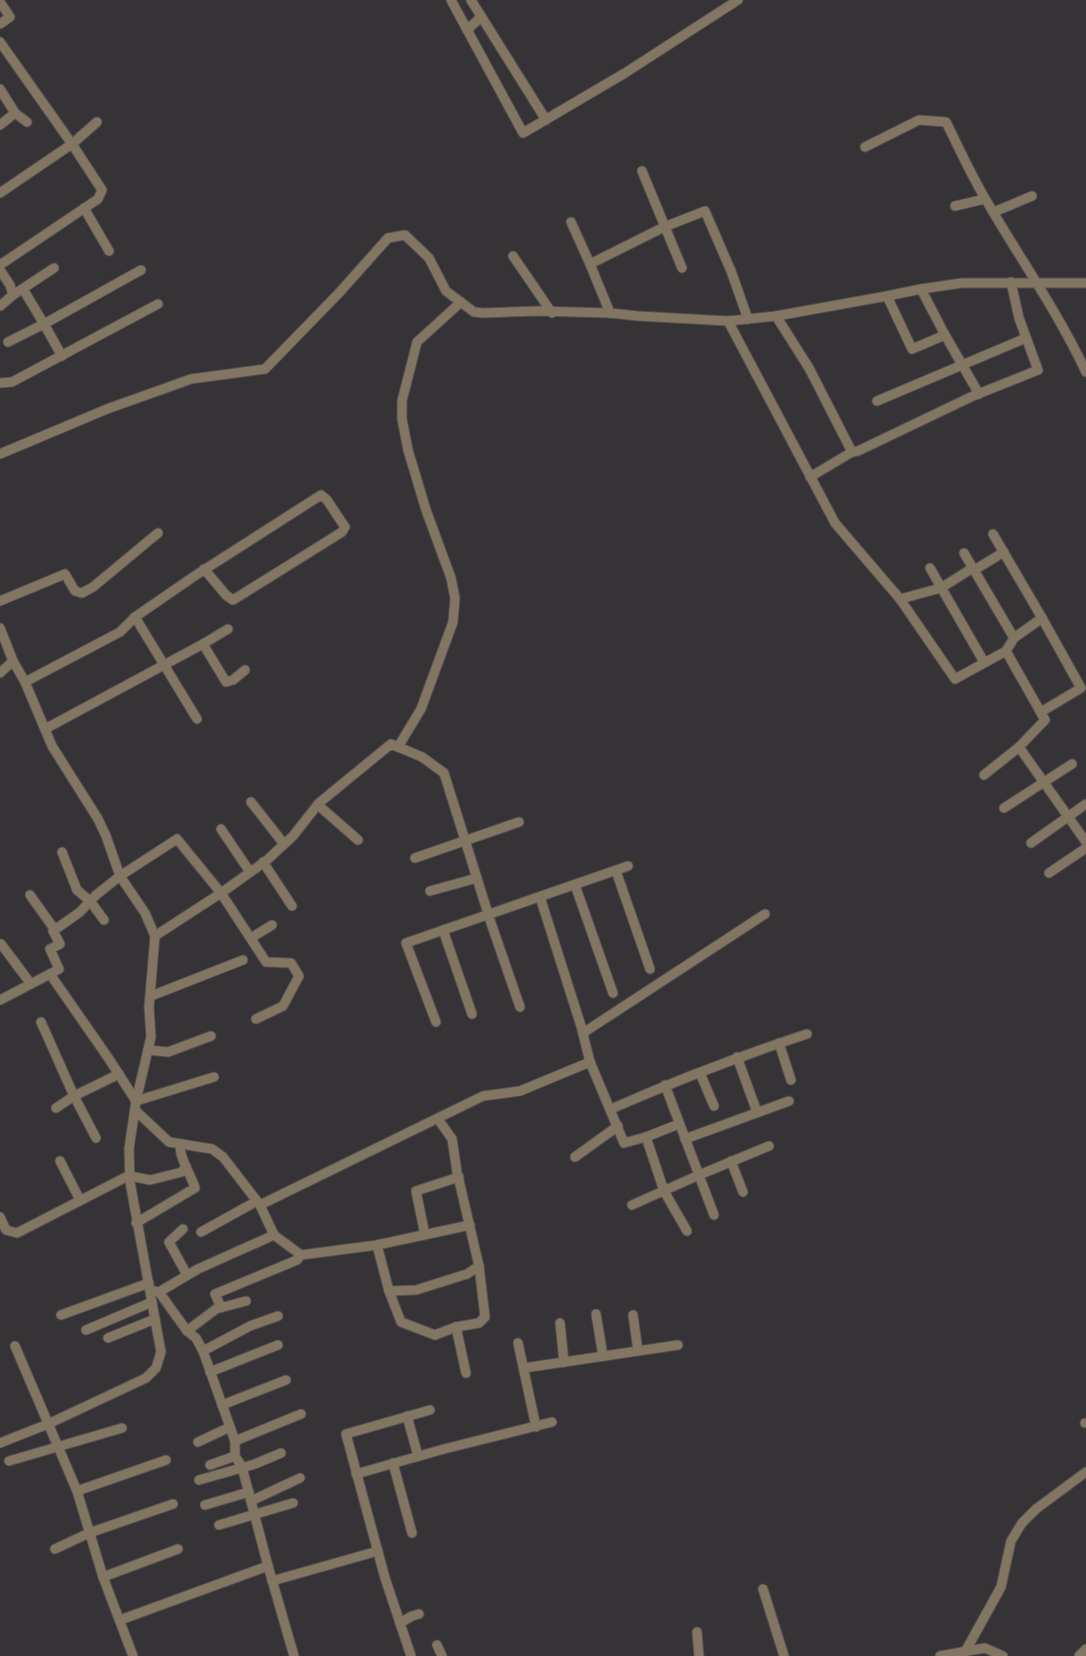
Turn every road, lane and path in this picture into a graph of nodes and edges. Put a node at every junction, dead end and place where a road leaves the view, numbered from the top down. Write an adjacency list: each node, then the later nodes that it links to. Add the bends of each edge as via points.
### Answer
1 (451, 0): 7 (street)
2 (471, 0): 5 (street)
3 (738, 0): 11 (street)
4 (0, 2): 6 (street, via 10,17)
5 (481, 17): 7 (street); 11 (street)
6 (0, 24)
7 (467, 30): 11 (street, via 523,133)
8 (0, 42): 15 (street)
9 (0, 89): 10 (street)
10 (15, 112): 12 (street); 14 (street)
11 (546, 120)
12 (27, 122)
13 (97, 122): 15 (street)
14 (0, 125)
15 (72, 144): 18 (street); 22 (street, via 102,190 98,199)
16 (865, 147): 20 (street, via 919,120 946,122)
17 (642, 172): 25 (street)
18 (0, 193)
19 (1032, 196): 23 (street)
20 (985, 199): 21 (street); 23 (street)
21 (955, 206)
22 (84, 208): 26 (street); 29 (street)
23 (994, 212): 35 (street)
24 (571, 222): 28 (street)
25 (664, 227): 28 (street); 31 (street); 47 (street, via 705,211)
26 (109, 251)
27 (513, 256): 44 (street)
28 (590, 264): 45 (street)
29 (0, 265)
30 (54, 268): 38 (street)
31 (682, 268)
32 (0, 270): 39 (street)
33 (141, 270): 49 (street)
34 (1011, 282): 35 (street); 37 (street); 51 (street)
35 (1038, 283): 36 (street); 55 (street)
36 (1086, 283)
37 (921, 288): 40 (street); 50 (street)
38 (23, 289): 39 (street); 49 (street)
39 (13, 295): 43 (street)
40 (887, 296): 46 (street); 50 (street, via 912,349)
41 (461, 302): 44 (street, via 474,312); 60 (street, via 446,291 429,258 405,236 388,238 265,368 191,379 107,409); 88 (street, via 417,342 402,401 408,450 455,598 453,622 421,709)
42 (158, 304): 53 (street)
43 (0, 306)
44 (552, 313): 45 (street)
45 (610, 313): 48 (street)
46 (776, 316): 47 (street); 59 (street, via 809,368)
47 (748, 319): 48 (street)
48 (728, 321): 61 (street)
49 (44, 324): 52 (street); 53 (street)
50 (945, 335): 54 (street)
51 (1026, 338): 54 (street); 57 (street, via 1038,370)
52 (8, 342)
53 (62, 356): 56 (street, via 12,382)
54 (962, 364): 57 (street); 58 (street)
55 (1086, 372)
56 (0, 383)
57 (979, 394): 59 (street)
58 (877, 402)
59 (852, 452): 61 (street)
60 (0, 454)
61 (810, 476): 70 (street, via 835,522)
62 (158, 533): 71 (street, via 82,593 75,591 65,574)
63 (993, 534): 64 (street)
64 (1004, 552): 68 (street); 73 (street)
65 (964, 553): 68 (street)
66 (930, 568): 69 (street)
67 (204, 569): 67 (street, via 321,495 345,528 234,600); 72 (street)
68 (974, 569): 69 (street); 76 (street)
69 (942, 588): 70 (street); 80 (street)
70 (900, 599): 80 (street, via 955,678)
71 (0, 601)
72 (135, 617): 81 (street); 84 (street, via 120,632)
73 (1042, 618): 76 (street); 85 (street, via 1082,688)
74 (0, 628): 79 (street)
75 (228, 629): 77 (street)
76 (1014, 638): 78 (street)
77 (203, 644): 81 (street); 82 (street, via 226,682)
78 (1006, 651): 80 (street); 85 (street)
79 (13, 661): 83 (street); 84 (street)
80 (984, 662)
81 (165, 665): 86 (street); 87 (street)
82 (245, 670)
83 (0, 672)
84 (25, 682): 87 (street)
85 (1040, 712): 89 (street, via 1045,720)
86 (197, 719)
87 (45, 729): 113 (street, via 52,746 98,819)
88 (398, 747): 95 (street, via 392,744); 100 (street, via 422,757 444,773)
89 (1019, 747): 91 (street); 92 (street)
90 (1072, 764): 92 (street)
91 (984, 775)
92 (1044, 783): 96 (street); 97 (street)
93 (251, 802): 104 (street)
94 (1086, 804): 97 (street)
95 (318, 805): 101 (street); 104 (street)
96 (1004, 808)
97 (1068, 817): 102 (street); 103 (street)
98 (518, 822): 100 (street)
99 (221, 829): 111 (street)
100 (465, 839): 107 (street); 114 (street)
101 (358, 840)
102 (1030, 842)
103 (1086, 842)
104 (284, 844): 108 (street)
105 (1086, 848): 112 (street)
106 (62, 852): 120 (street, via 77,890)
107 (416, 858)
108 (263, 862): 111 (street); 121 (street)
109 (628, 866): 110 (street)
110 (616, 871): 115 (street); 132 (street)
111 (250, 872): 117 (street)
112 (1049, 872)
113 (120, 876): 117 (street, via 177,839); 120 (street); 128 (street, via 145,912)
114 (477, 878): 116 (street); 123 (street)
115 (575, 885): 119 (street); 135 (street)
116 (430, 891)
117 (221, 892): 128 (street); 129 (street)
118 (30, 895): 126 (street)
119 (540, 897): 123 (street); 143 (street)
120 (90, 901): 124 (street); 126 (street)
121 (292, 906)
122 (765, 914): 143 (street)
123 (488, 915): 127 (street); 138 (street)
124 (104, 920)
125 (272, 925): 129 (street)
126 (55, 930): 133 (street, via 60,944 50,949 59,969)
127 (443, 930): 139 (street); 142 (street, via 406,943)
128 (155, 936): 136 (street)
129 (250, 938): 140 (street, via 266,962 291,963 299,976 283,1006)
130 (1, 944): 134 (street)
131 (243, 960): 136 (street)
132 (650, 969)
133 (50, 974): 134 (street); 151 (street)
134 (31, 984): 137 (street)
135 (613, 994)
136 (151, 996): 147 (street)
137 (0, 1000)
138 (520, 1007)
139 (472, 1014)
140 (256, 1019)
141 (41, 1022): 155 (street)
142 (436, 1022)
143 (583, 1034): 149 (street)
144 (807, 1034): 146 (street)
145 (210, 1036): 147 (street, via 168,1052)
146 (779, 1043): 148 (street); 153 (street)
147 (148, 1050): 157 (street)
148 (737, 1057): 150 (street); 161 (street)
149 (590, 1062): 160 (street); 162 (street, via 520,1092 483,1096)
150 (700, 1073): 154 (street); 158 (street)
151 (119, 1074): 155 (street); 157 (street)
152 (214, 1077): 157 (street)
153 (791, 1080)
154 (665, 1085): 160 (street); 163 (street)
155 (74, 1096): 159 (street); 165 (street)
156 (789, 1100): 161 (street)
157 (136, 1106): 168 (street, via 169,1142); 174 (street, via 129,1149)
158 (714, 1106)
159 (56, 1108)
160 (611, 1109): 164 (street)
161 (757, 1112): 167 (street)
162 (438, 1119): 176 (street, via 452,1139); 180 (street)
163 (680, 1124): 166 (street); 167 (street)
164 (618, 1126): 166 (street, via 624,1142); 170 (street)
165 (96, 1138)
166 (646, 1138): 177 (street)
167 (685, 1140): 175 (street)
168 (181, 1144): 173 (street); 180 (street, via 212,1149 223,1157)
169 (769, 1146): 172 (street)
170 (575, 1157)
171 (60, 1161): 179 (street)
172 (731, 1161): 175 (street); 178 (street)
173 (186, 1166): 174 (street, via 182,1172 150,1180); 184 (street, via 195,1188)
174 (130, 1175): 179 (street); 184 (street)
175 (699, 1175): 177 (street); 182 (street)
176 (458, 1177): 185 (street); 190 (street, via 416,1191)
177 (664, 1191): 181 (street); 187 (street)
178 (743, 1192)
179 (80, 1200): 183 (street, via 18,1233 6,1230)
180 (258, 1203): 188 (street); 189 (street)
181 (632, 1205)
182 (714, 1215)
183 (0, 1217)
184 (136, 1223): 195 (street)
185 (470, 1225): 190 (street); 193 (street)
186 (184, 1229): 194 (street, via 169,1242)
187 (687, 1231)
188 (201, 1232)
189 (274, 1235): 192 (street); 194 (street)
190 (425, 1235): 191 (street)
191 (377, 1246): 192 (street); 196 (street)
192 (301, 1254): 199 (street, via 296,1260 215,1294)
193 (479, 1266): 196 (street, via 467,1274 416,1290); 206 (street, via 485,1316 479,1323)
194 (187, 1275): 195 (street)
195 (153, 1288): 198 (street); 201 (street); 208 (street)
196 (389, 1291): 206 (street, via 401,1322 435,1335)
197 (246, 1301): 199 (street)
198 (152, 1302): 204 (street); 207 (street)
199 (221, 1307): 208 (street)
200 (596, 1314): 216 (street)
201 (61, 1315)
202 (633, 1315): 215 (street)
203 (278, 1316): 214 (street, via 250,1326)
204 (155, 1319): 209 (street); 227 (street, via 161,1352 156,1368 146,1378)
205 (560, 1323): 217 (street)
206 (456, 1327): 220 (street)
207 (86, 1330)
208 (188, 1330): 214 (street)
209 (108, 1338)
210 (518, 1343): 218 (street)
211 (278, 1345): 219 (street)
212 (678, 1345): 215 (street)
213 (15, 1346): 227 (street)
214 (203, 1351): 219 (street)
215 (638, 1351): 216 (street)
216 (603, 1356): 217 (street)
217 (564, 1362): 218 (street)
218 (524, 1368): 229 (street)
219 (210, 1372): 222 (street)
220 (466, 1373)
221 (286, 1380): 222 (street)
222 (222, 1405): 228 (street)
223 (430, 1410): 225 (street)
224 (301, 1414): 231 (street)
225 (407, 1416): 237 (street); 244 (street, via 346,1434)
226 (552, 1422): 229 (street)
227 (48, 1424): 233 (street); 234 (street)
228 (230, 1427): 231 (street); 232 (street)
229 (536, 1427): 237 (street)
230 (122, 1428): 234 (street)
231 (235, 1441): 236 (street)
232 (198, 1442)
233 (0, 1443)
234 (57, 1447): 239 (street); 247 (street)
235 (281, 1453): 242 (street)
236 (236, 1456): 241 (street); 242 (street)
237 (418, 1456): 240 (street)
238 (166, 1460): 247 (street)
239 (9, 1461)
240 (393, 1463): 244 (street); 255 (street)
241 (210, 1465)
242 (242, 1467): 246 (street); 248 (street)
243 (1086, 1472): 269 (street, via 1022,1523 1011,1541 1001,1587)
244 (356, 1474): 258 (street)
245 (300, 1478): 248 (street)
246 (199, 1480)
247 (77, 1491): 254 (street)
248 (250, 1496): 251 (street); 252 (street)
249 (293, 1502): 252 (street)
250 (173, 1504): 254 (street)
251 (205, 1505)
252 (255, 1515): 253 (street); 259 (street)
253 (220, 1525)
254 (89, 1533): 256 (street); 260 (street)
255 (412, 1533)
256 (55, 1549)
257 (178, 1549): 260 (street)
258 (378, 1551): 261 (street); 265 (street)
259 (268, 1566): 261 (street); 264 (street)
260 (103, 1577): 264 (street)
261 (272, 1581): 271 (street)
262 (763, 1589): 275 (street)
263 (419, 1614): 265 (street)
264 (120, 1620): 270 (street)
265 (400, 1623): 272 (street)
266 (697, 1632): 274 (street)
267 (437, 1645): 273 (street)
268 (1086, 1649): 278 (street)
269 (965, 1652): 276 (street); 277 (street, via 985,1648)
270 (133, 1656)
271 (294, 1656)
272 (411, 1656)
273 (442, 1656)
274 (699, 1656)
275 (784, 1656)
276 (940, 1656)
277 (1003, 1656)
278 (1079, 1656)

